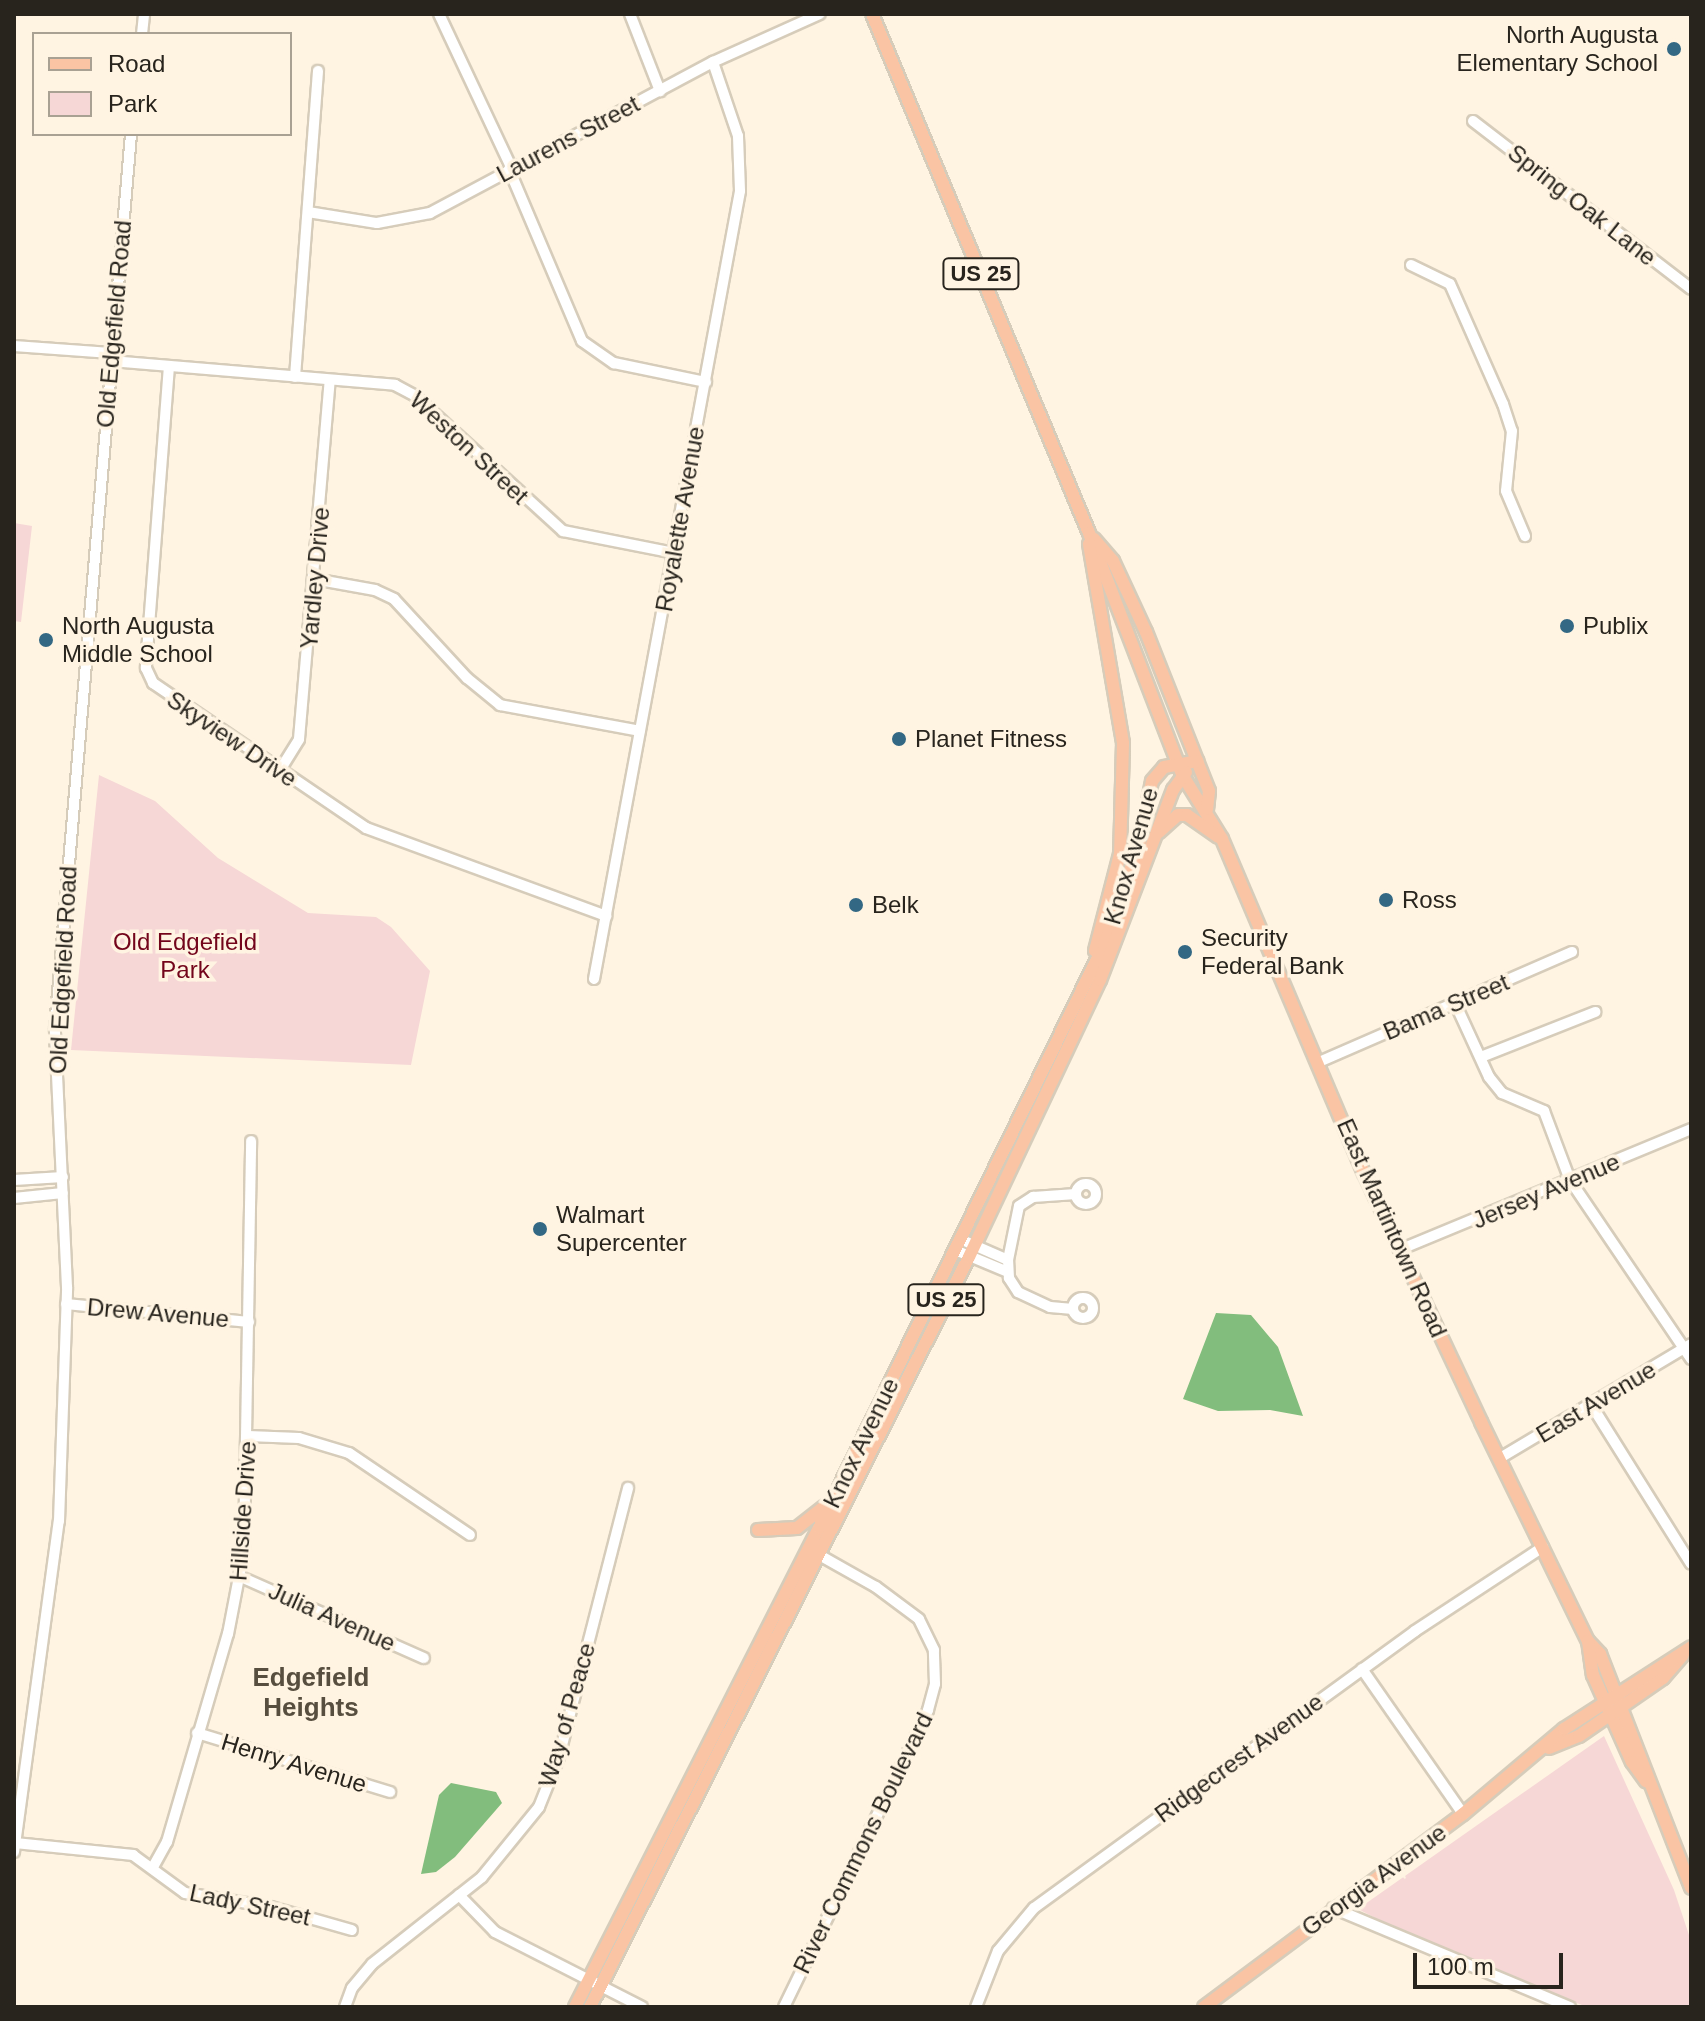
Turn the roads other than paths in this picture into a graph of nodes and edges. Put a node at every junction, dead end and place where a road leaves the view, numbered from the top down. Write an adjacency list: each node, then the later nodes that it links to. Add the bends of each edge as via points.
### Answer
1 (439, 14): 10 (street)
2 (630, 14): 7 (street)
3 (820, 14): 5 (street, Laurens Street)
4 (872, 14): 20 (main road, East Martintown Road / US 25)
5 (713, 62): 7 (street, Laurens Street); 19 (street, Royalette Avenue, via 738,136 742,177)
6 (318, 71): 11 (street)
7 (660, 91): 10 (street, Laurens Street)
8 (1473, 121): 13 (street, Spring Oak Lane)
9 (131, 136): 15 (street, Old Edgefield Road)
10 (510, 168): 11 (street, Laurens Street, via 438,209 404,221 377,223); 19 (street, via 582,341 614,363)
11 (308, 212): 17 (street)
12 (1411, 265): 21 (street, via 1450,284 1503,404 1512,440 1505,464 1506,491)
13 (1691, 289)
14 (14, 346): 15 (street, Weston Street)
15 (111, 357): 16 (street, Weston Street); 42 (street, Old Edgefield Road, via 55,1033)
16 (169, 366): 17 (street, Weston Street); 27 (street, Skyview Drive, via 146,668 163,694)
17 (295, 377): 18 (street, Weston Street)
18 (330, 380): 22 (street, Weston Street, via 386,384 414,395 563,531); 23 (street, Yardley Drive)
19 (706, 382): 22 (street, Royalette Avenue)
20 (1089, 533): 25 (main road, East Martintown Road / US 25, via 1113,561); 26 (main road, East Martintown Road); 34 (main road, US 25, via 1088,564 1109,650 1124,774 1120,854)
21 (1525, 536)
22 (674, 553): 24 (street, Royalette Avenue)
23 (314, 579): 24 (street, via 375,590 394,599 467,678 500,705); 27 (street, Yardley Drive, via 299,739)
24 (640, 731): 32 (street, Royalette Avenue)
25 (1197, 761): 26 (main road, Knox Avenue); 28 (main road, Knox Avenue / US 25); 29 (main road, East Martintown Road, via 1209,791)
26 (1178, 762): 28 (main road, East Martintown Road); 34 (main road, Knox Avenue / US 25, via 1164,767 1152,781 1118,913)
27 (280, 770): 32 (street, Skyview Drive, via 366,828)
28 (1183, 776): 29 (main road, East Martintown Road, via 1193,797); 30 (main road, Knox Avenue / US 25)
29 (1207, 809): 31 (main road, East Martintown Road)
30 (1157, 834): 31 (main road, via 1178,815 1187,815); 50 (main road, Knox Avenue / US 25, via 1100,980)
31 (1222, 839): 39 (main road, East Martintown Road)
32 (606, 916): 35 (street, Royalette Avenue)
33 (1572, 952): 36 (street, Bama Street)
34 (1092, 962): 48 (main road, Knox Avenue / US 25)
35 (594, 979)
36 (1455, 1003): 38 (street); 39 (street, Bama Street)
37 (1595, 1012): 38 (street)
38 (1481, 1057): 44 (street, via 1502,1093 1544,1111)
39 (1319, 1062): 49 (main road, East Martintown Road)
40 (1691, 1129): 44 (street, Jersey Avenue)
41 (251, 1141): 55 (street, Hillside Drive)
42 (63, 1177): 43 (street); 45 (street, Old Edgefield Road)
43 (14, 1180)
44 (1570, 1180): 49 (street, Jersey Avenue); 56 (street)
45 (63, 1193): 47 (street); 53 (street, Old Edgefield Road)
46 (1076, 1194): 51 (street, via 1033,1197 1019,1206)
47 (14, 1198)
48 (958, 1245): 50 (street); 62 (main road, Knox Avenue / US 25)
49 (1399, 1250): 60 (main road, East Martintown Road)
50 (971, 1252): 51 (street); 52 (street); 66 (main road, Knox Avenue / US 25)
51 (1008, 1260): 52 (street)
52 (1008, 1272): 54 (street, via 1018,1292 1050,1307)
53 (66, 1304): 55 (street, Drew Avenue); 82 (street, Old Edgefield Road, via 59,1521)
54 (1073, 1309)
55 (249, 1322): 59 (street, Hillside Drive)
56 (1688, 1346): 57 (street); 58 (street, East Avenue)
57 (1691, 1359)
58 (1592, 1406): 60 (street, East Avenue); 67 (street)
59 (248, 1436): 64 (street, via 299,1438 349,1453); 68 (street, Hillside Drive)
60 (1500, 1458): 65 (main road, East Martintown Road)
61 (628, 1488): 87 (street, Way of Peace, via 554,1771 518,1836)
62 (834, 1497): 63 (main road, via 797,1528); 66 (main road, Knox Avenue / US 25)
63 (758, 1530)
64 (470, 1535)
65 (1543, 1547): 69 (main road, East Martintown Road); 72 (street, Ridgecrest Avenue)
66 (814, 1553): 90 (main road, Knox Avenue / US 25); 95 (street, River Commons Boulevard, via 919,1619 934,1650 935,1684 928,1710)
67 (1691, 1564)
68 (241, 1577): 71 (street, Julia Avenue); 77 (street, Hillside Drive)
69 (1588, 1641): 73 (main road, East Martintown Road, via 1600,1654); 74 (main road, East Martintown Road, via 1587,1660)
70 (1690, 1648): 73 (main road, Georgia Avenue); 75 (main road, Georgia Avenue, via 1663,1678)
71 (424, 1658)
72 (1362, 1669): 81 (street); 96 (street, Ridgecrest Avenue, via 1024,1918 998,1951)
73 (1617, 1693): 74 (main road, Georgia Avenue); 75 (main road, East Martintown Road)
74 (1605, 1702): 76 (main road, East Martintown Road); 78 (main road, Georgia Avenue)
75 (1622, 1706): 76 (main road, Georgia Avenue); 79 (main road, East Martintown Road)
76 (1610, 1715): 78 (main road, Georgia Avenue, via 1579,1736); 79 (main road, East Martintown Road)
77 (197, 1733): 80 (street, Henry Avenue); 85 (street, Hillside Drive, via 167,1842)
78 (1542, 1751): 81 (main road, Georgia Avenue)
79 (1650, 1787): 84 (main road)
80 (390, 1792)
81 (1463, 1814): 88 (main road, Georgia Avenue)
82 (15, 1843): 83 (street, Old Edgefield Road); 85 (street, Lady Street, via 133,1855)
83 (14, 1852)
84 (1686, 1858): 86 (main road)
85 (153, 1867): 89 (street, Lady Street, via 185,1893 271,1907)
86 (1691, 1888)
87 (459, 1895): 90 (street, via 495,1932); 91 (street, Way of Peace, via 383,1953 352,1988)
88 (1333, 1908): 97 (main road, Georgia Avenue); 98 (street)
89 (352, 1930)
90 (595, 1981): 92 (main road, Knox Avenue / US 25); 93 (main road, Knox Avenue / US 25); 94 (street)
91 (345, 2007)
92 (575, 2007)
93 (590, 2007)
94 (642, 2007)
95 (784, 2007)
96 (976, 2007)
97 (1204, 2007)
98 (1570, 2007)

